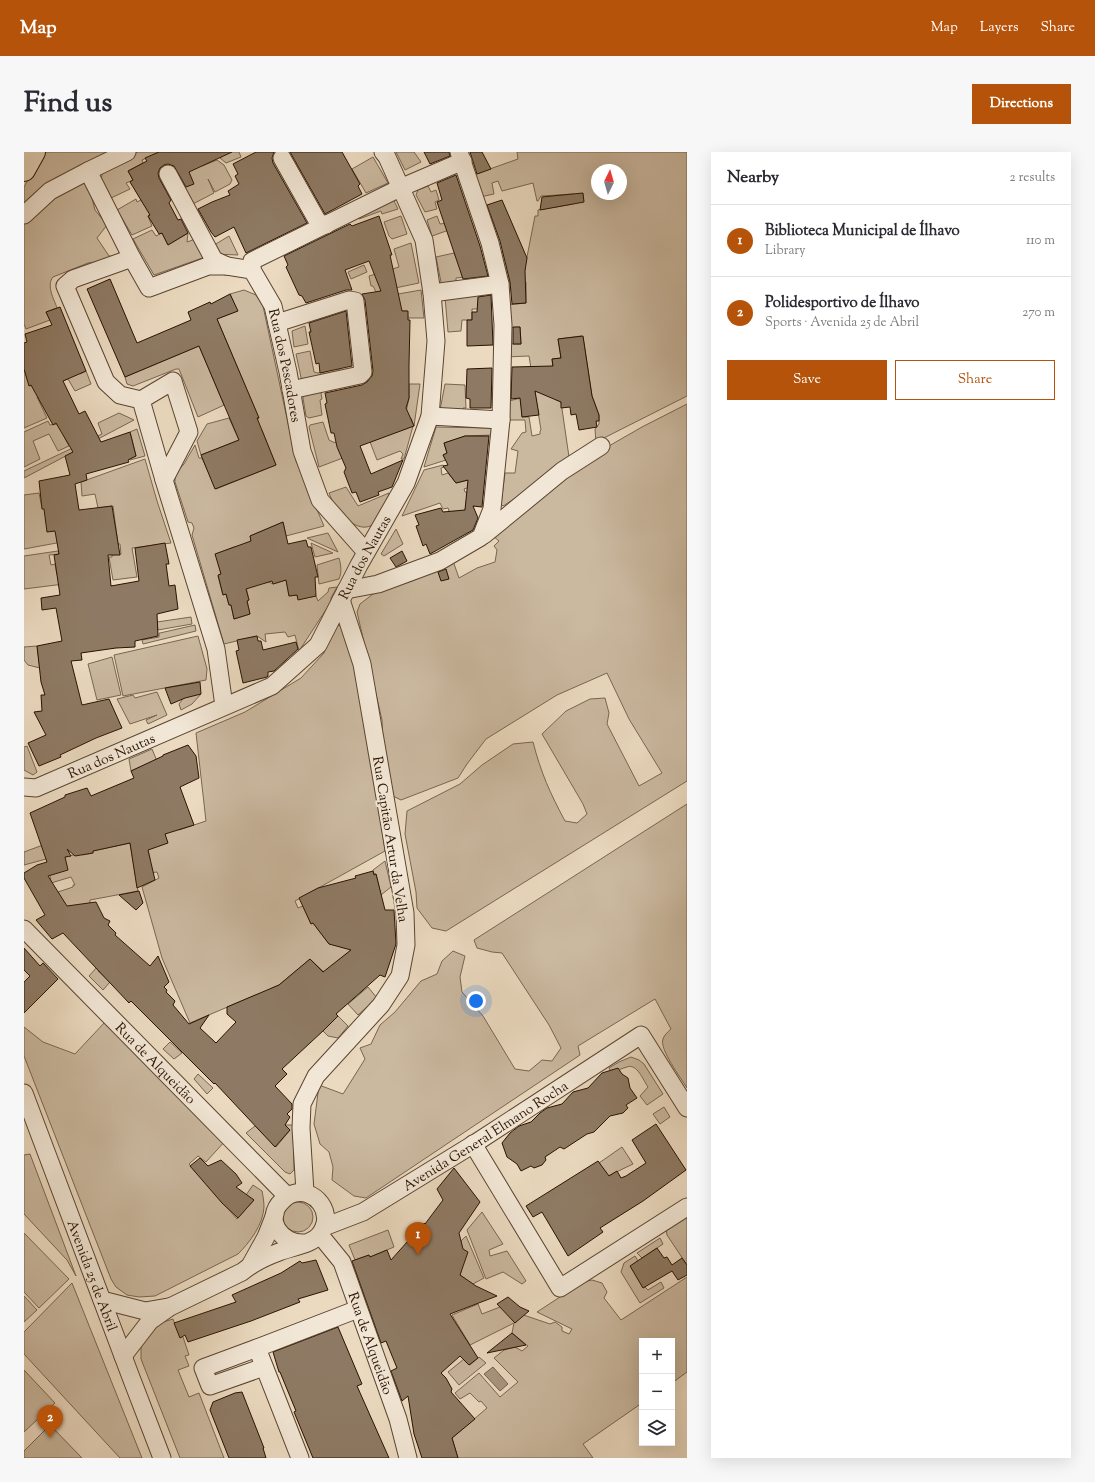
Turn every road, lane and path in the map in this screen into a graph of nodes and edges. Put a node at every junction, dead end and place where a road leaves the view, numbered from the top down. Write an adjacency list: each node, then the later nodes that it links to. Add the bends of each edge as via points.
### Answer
1 (34, 152): 6 (main road)
2 (127, 152): 7 (street)
3 (383, 152): 9 (street, Rua dos Nautas)
4 (461, 156): 9 (street); 15 (street, via 490,243)
5 (282, 158): 11 (street, via 318,222)
6 (24, 170)
7 (88, 171): 10 (street, via 50,191); 12 (street)
8 (168, 174): 13 (street, via 214,260)
9 (400, 188): 11 (street); 16 (street, Rua dos Nautas, via 424,240)
10 (24, 216)
11 (326, 225): 14 (street, via 252,262)
12 (132, 258): 13 (street, via 149,288 208,266); 19 (street, via 74,279 65,286 106,382 120,395)
13 (227, 266): 14 (street)
14 (252, 270): 17 (street, Rua dos Pescadores, via 273,306)
15 (500, 284): 16 (street); 21 (street, via 503,325)
16 (432, 293): 20 (street, Rua dos Nautas, via 436,340)
17 (277, 323): 18 (street, Rua dos Pescadores); 18 (street, via 349,300 355,301 363,372 360,375)
18 (291, 390): 25 (street, Rua dos Pescadores, via 302,451 320,500)
19 (141, 400): 23 (street); 23 (street, via 173,381 189,432)
20 (430, 416): 21 (street); 25 (street, Rua dos Nautas, via 406,483)
21 (501, 420): 24 (street, via 492,509)
22 (601, 446): 24 (street, via 562,471)
23 (164, 480): 27 (street, via 216,649)
24 (481, 537): 26 (street, via 440,561)
25 (366, 552): 26 (street, Rua dos Nautas)
26 (343, 595): 27 (street, Rua dos Nautas, via 318,645 272,686); 33 (street, Rua Capitão Artur da Velha, via 362,664 405,913 406,945 400,976 381,1005 316,1076 302,1104)
27 (224, 706): 28 (street, Rua dos Nautas, via 36,788)
28 (24, 787)
29 (24, 929): 34 (street, Rua de Alqueidão)
30 (24, 1093): 40 (street, Avenida 25 de Abril)
31 (687, 1108): 32 (street, Avenida General Elmano Rocha, via 641,1035)
32 (473, 1144): 35 (street, via 560,1288); 37 (street, Avenida General Elmano Rocha, via 362,1212)
33 (305, 1192): 34 (street); 37 (street, via 319,1200 324,1207 326,1216)
34 (287, 1196): 36 (street, via 278,1205)
35 (687, 1207)
36 (275, 1213): 38 (street, via 277,1230 283,1237 291,1242); 39 (street, via 266,1237)
37 (322, 1231): 38 (street, via 313,1240); 42 (street, Rua de Alqueidão, via 342,1262)
38 (304, 1243): 39 (street)
39 (251, 1264): 41 (street, via 242,1272)
40 (102, 1300): 41 (street, via 145,1311); 44 (street, Avenida 25 de Abril)
41 (170, 1307): 44 (street, via 150,1321)
42 (358, 1309): 43 (street); 48 (street, Rua de Alqueidão, via 398,1419)
43 (257, 1348): 45 (street); 45 (street, via 204,1368 210,1386)
44 (123, 1356): 46 (street, Avenida 25 de Abril)
45 (264, 1367): 47 (street)
46 (162, 1458)
47 (300, 1458)
48 (408, 1458)

